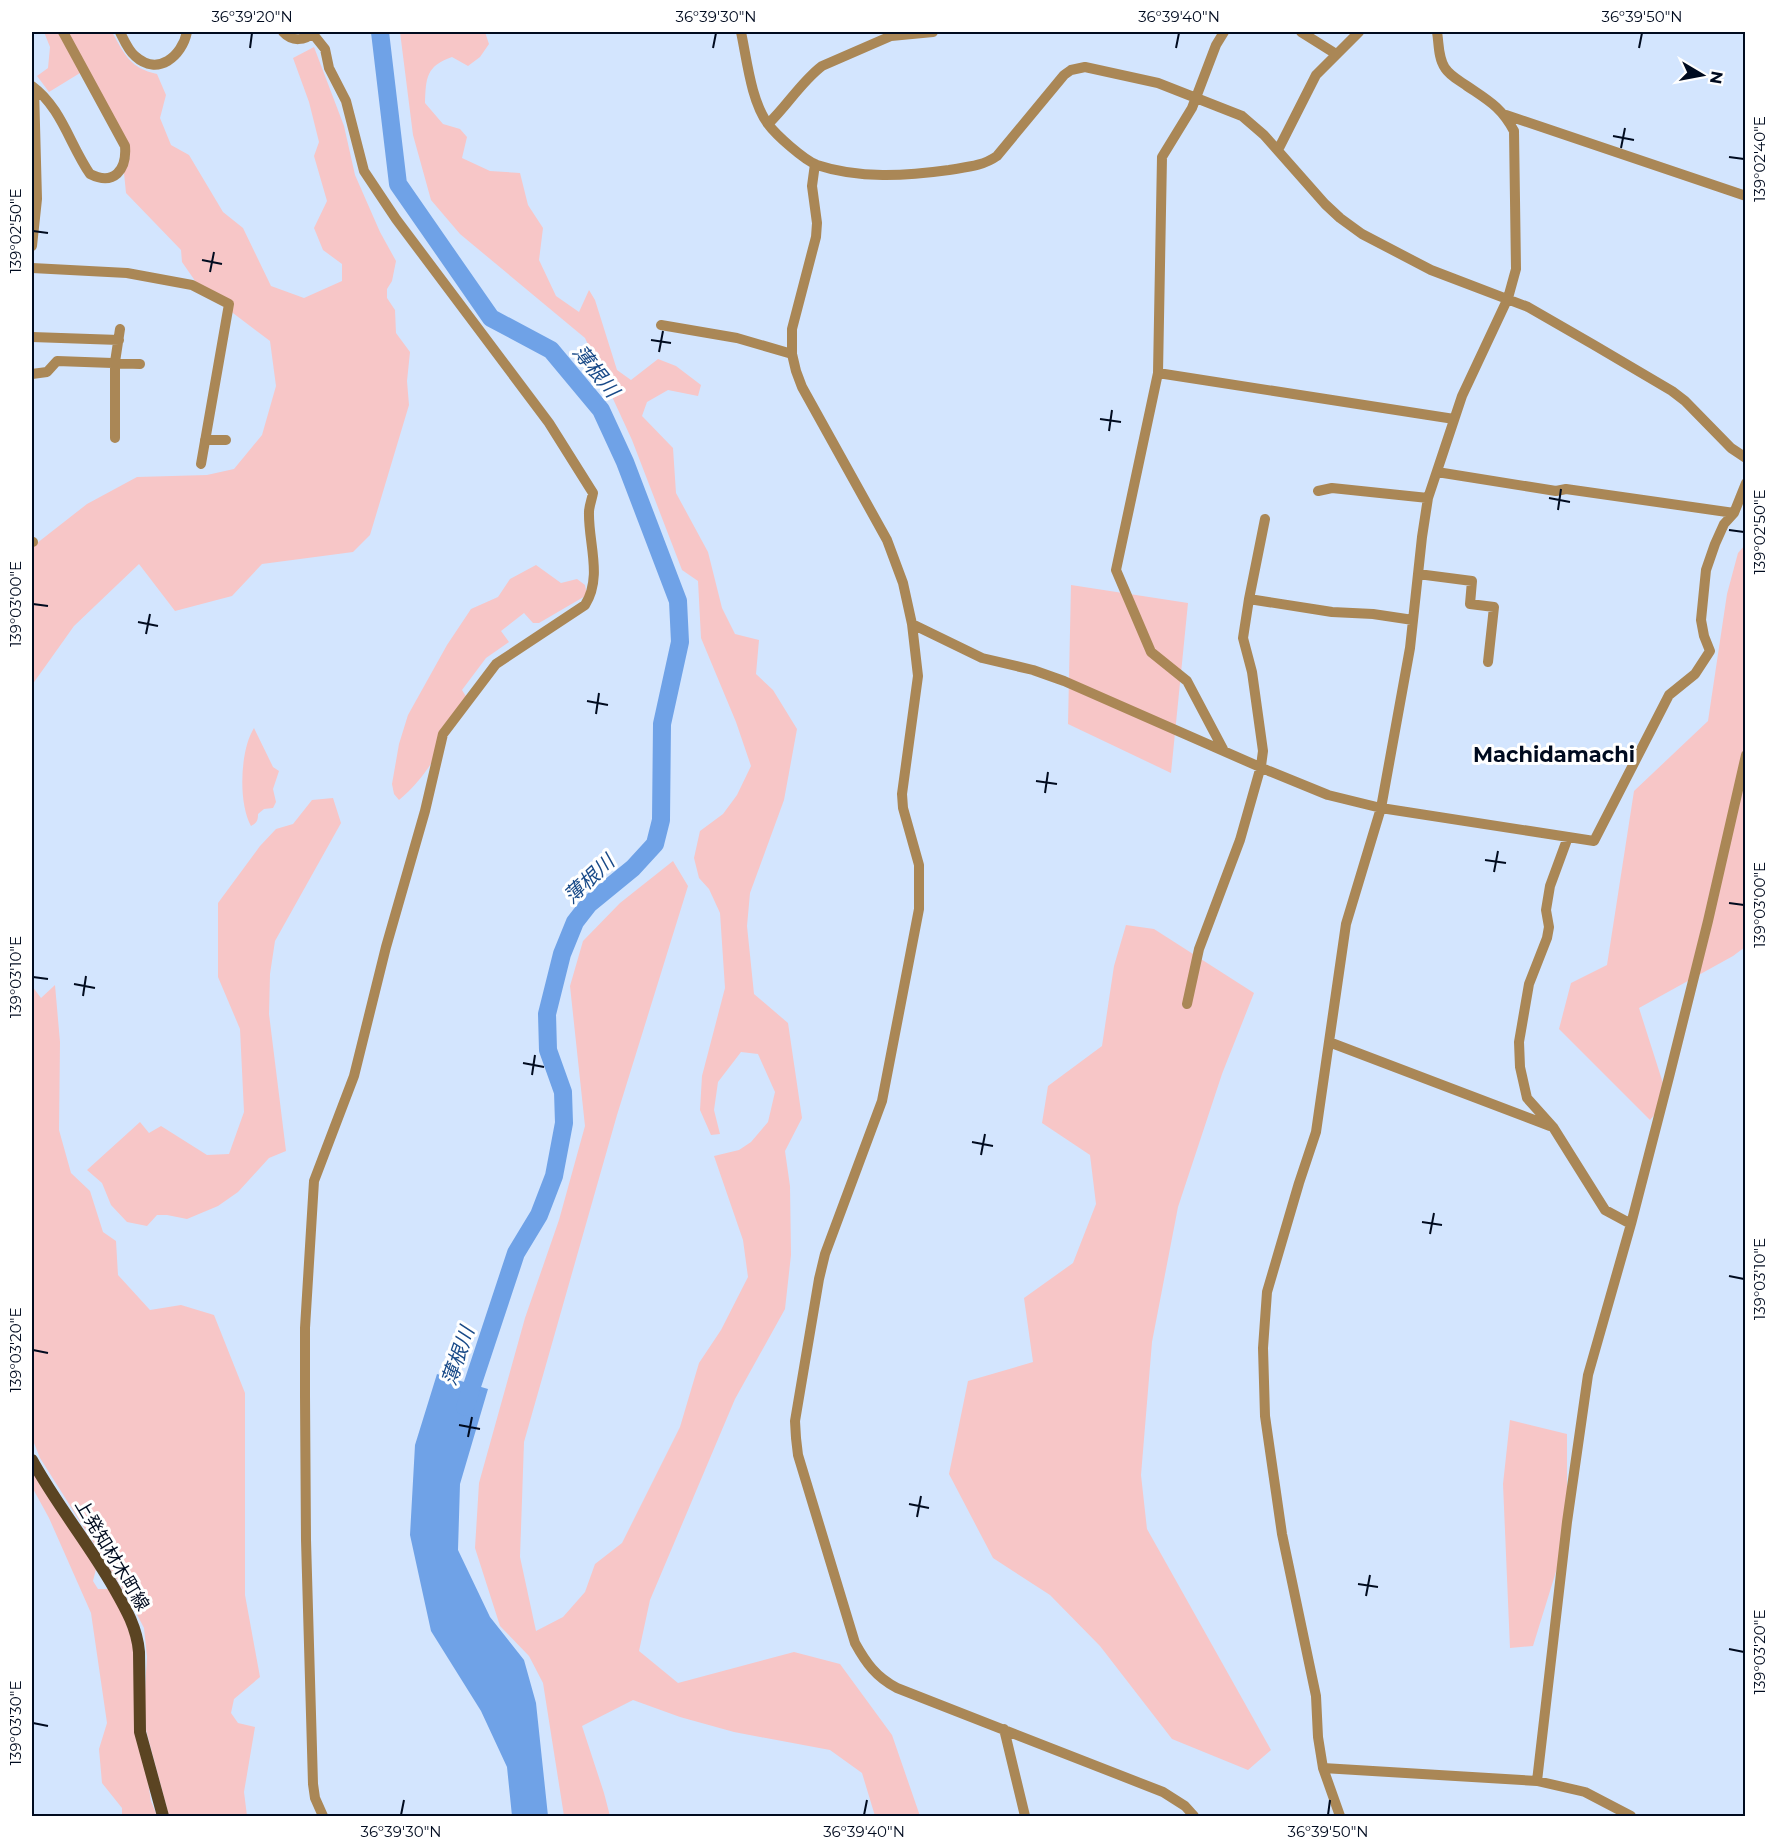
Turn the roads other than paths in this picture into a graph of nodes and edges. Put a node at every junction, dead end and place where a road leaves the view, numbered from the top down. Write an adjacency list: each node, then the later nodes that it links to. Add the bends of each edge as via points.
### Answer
1 (63, 32): 13 (street, via 125,146 120,171 114,176 97,178 90,174 49,102)
2 (120, 32): 3 (street, via 134,55 148,65 157,65 174,57)
3 (187, 32)
4 (283, 32): 11 (street, via 296,39)
5 (741, 32): 16 (street, via 758,108)
6 (933, 32): 16 (street, via 891,36 822,66)
7 (1224, 32): 14 (street)
8 (1300, 32): 12 (street)
9 (1359, 32): 12 (street)
10 (1437, 32): 15 (street, via 1445,68)
11 (313, 33): 63 (street, via 346,101 364,171 549,423 593,493 589,511 594,562 592,595 585,605 496,664 443,734 354,1076 314,1181 305,1328 306,1540 313,1784)
12 (1336, 54): 17 (street, via 1316,75)
13 (33, 87): 20 (street, via 37,199)
14 (1194, 98): 17 (street, via 1242,116); 18 (street, via 1158,83 1078,68 1064,75 997,156 982,164 914,175 865,174); 30 (street, via 1192,108 1162,157)
15 (1506, 115): 19 (street); 22 (street, via 1514,131 1516,269)
16 (768, 124): 18 (street)
17 (1278, 150): 22 (street, via 1325,204 1362,234 1431,270)
18 (815, 164): 27 (street, via 812,186 816,237 792,329)
19 (1746, 195)
20 (32, 246)
21 (32, 268): 34 (street, via 127,273 192,285 229,304)
22 (1508, 298): 32 (street); 36 (street, via 1672,392)
23 (661, 326): 27 (street, via 737,338)
24 (120, 328): 26 (street)
25 (32, 337): 26 (street)
26 (118, 340): 28 (street)
27 (792, 354): 47 (street, via 802,387 887,540)
28 (115, 362): 29 (street); 31 (street, via 57,361 48,372); 33 (street)
29 (140, 364)
30 (1158, 373): 32 (street); 49 (street, via 1116,570 1151,652 1187,681)
31 (32, 374)
32 (1454, 419): 38 (street)
33 (115, 438)
34 (205, 440): 35 (street); 37 (street)
35 (226, 440)
36 (1746, 458)
37 (201, 464)
38 (1437, 472): 41 (street); 42 (street)
39 (1746, 483): 42 (street)
40 (1318, 491): 41 (street, via 1332,488)
41 (1428, 498): 44 (street)
42 (1734, 513): 53 (street, via 1724,524 1706,570 1701,620 1710,651 1695,674 1669,695 1594,841)
43 (1265, 519): 45 (street)
44 (1418, 574): 46 (street); 48 (street, via 1472,581 1470,604 1494,607)
45 (1248, 599): 46 (street); 51 (street, via 1244,639 1263,751)
46 (1413, 620): 52 (street)
47 (912, 624): 49 (street, via 982,658 1064,681); 59 (street, via 918,689 902,794 919,865 919,909 882,1101 819,1279 795,1438 855,1643 864,1660 884,1682)
48 (1488, 662)
49 (1223, 749): 51 (street)
50 (1746, 755): 57 (street)
51 (1261, 766): 52 (street, via 1328,795); 54 (street, via 1240,840 1199,949)
52 (1381, 808): 53 (street); 55 (street, via 1346,924)
53 (1568, 837): 56 (street, via 1550,886 1547,938 1529,984 1519,1042 1527,1098)
54 (1187, 1004)
55 (1329, 1042): 56 (street); 60 (street, via 1316,1132 1267,1292 1263,1348 1267,1428 1282,1534 1316,1696)
56 (1553, 1127): 57 (street, via 1605,1210)
57 (1631, 1224): 61 (street, via 1588,1376)
58 (32, 1460): 62 (main road, 上発知材木町線, via 131,1618 140,1652 140,1732)
59 (1004, 1729): 64 (street); 65 (street, via 1163,1792)
60 (1323, 1768): 61 (street); 66 (street)
61 (1537, 1781): 67 (street, via 1585,1792)
62 (163, 1816)
63 (322, 1816)
64 (1025, 1816)
65 (1194, 1816)
66 (1340, 1816)
67 (1631, 1816)

